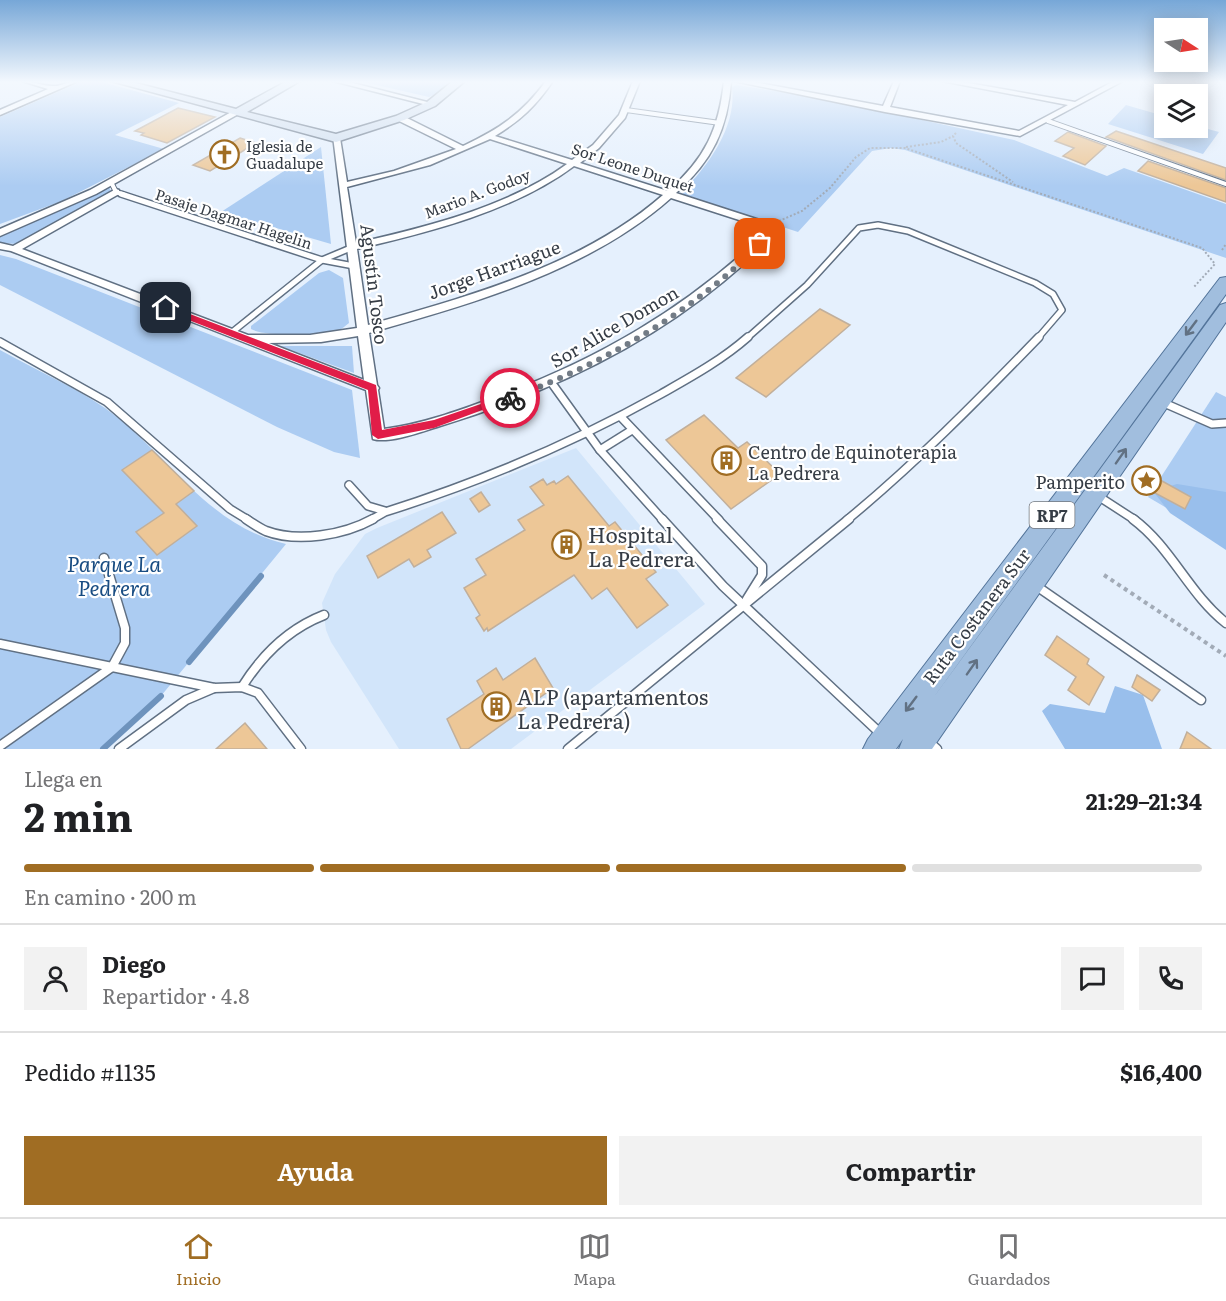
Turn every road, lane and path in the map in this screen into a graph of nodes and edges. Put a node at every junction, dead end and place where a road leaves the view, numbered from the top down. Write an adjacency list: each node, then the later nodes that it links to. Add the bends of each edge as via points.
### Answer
1 (231, 116): 23 (street)
2 (253, 116): 16 (street)
3 (405, 116): 10 (street)
4 (516, 116): 14 (street)
5 (621, 116): 19 (street, Mario A. Godoy)
6 (669, 116): 12 (lane)
7 (721, 116): 12 (street, Jorge Harriague)
8 (916, 116): 11 (street, via 1011,134 1028,133)
9 (1057, 116): 11 (street)
10 (400, 118): 16 (street); 18 (street)
11 (1048, 121): 21 (lane)
12 (720, 123): 24 (street, Jorge Harriague, via 709,150)
13 (960, 132): 15 (path)
14 (488, 136): 18 (street); 19 (street, Sor Leone Duquet)
15 (953, 136): 17 (path); 20 (path, via 956,143)
16 (336, 138): 22 (street, Agustín Tosco)
17 (905, 148): 20 (path); 25 (path, via 870,148 802,210)
18 (463, 149): 22 (street, via 401,172)
19 (573, 164): 24 (street, Sor Leone Duquet); 29 (street, Mario A. Godoy, via 500,204 400,237)
20 (1016, 183): 35 (path, via 1202,248 1215,264)
21 (1226, 184)
22 (344, 185): 29 (street, Agustín Tosco)
23 (113, 187): 26 (street); 30 (street); 32 (lane, Pasaje Dagmar Hagelin)
24 (668, 195): 25 (street, Sor Leone Duquet); 37 (street, Jorge Harriague, via 637,219 568,260 513,283)
25 (769, 226): 41 (street, Sor Alice Domon, via 770,234 751,254 686,307 633,340)
26 (0, 233)
27 (1226, 244): 31 (path)
28 (0, 246): 30 (street)
29 (352, 247): 32 (lane); 33 (street, Agustín Tosco)
30 (14, 249): 38 (street)
31 (1222, 250)
32 (322, 260): 33 (lane, Pasaje Dagmar Hagelin); 38 (lane)
33 (355, 266): 37 (street, Agustín Tosco)
34 (1226, 282): 65 (main road, Ruta Costanera Sur / RP7, one-way to 65)
35 (1193, 288)
36 (1226, 309): 43 (main road, Ruta Costanera Sur / RP7)
37 (362, 332): 39 (street, Jorge Harriague, via 290,340); 42 (street, Agustín Tosco)
38 (231, 333): 39 (street)
39 (245, 339): 42 (street)
40 (0, 342): 52 (lane, via 107,402 230,509 266,531 314,536 362,525)
41 (551, 382): 47 (lane); 48 (street, Sor Alice Domon, via 434,424)
42 (373, 388): 48 (street, Agustín Tosco)
43 (1161, 401): 45 (lane, via 1212,424); 51 (main road, Ruta Costanera Sur / RP7, one-way to 43)
44 (621, 417): 46 (lane); 47 (lane); 56 (lane, via 738,345 807,285 852,233 866,226 908,231 1035,283 1058,301 1062,310 1058,317 953,425 886,488)
45 (1226, 423)
46 (632, 430): 49 (lane); 56 (lane, via 762,566 762,575)
47 (588, 433): 49 (lane); 52 (lane, via 489,476)
48 (378, 435)
49 (600, 450): 56 (lane, via 723,586)
50 (349, 485): 52 (lane, via 359,500 373,510)
51 (1095, 494): 55 (main road, Ruta Costanera Sur / RP7); 58 (lane, via 1149,532 1209,611)
52 (385, 512)
53 (104, 558): 61 (lane, via 125,628 125,643)
54 (1104, 575): 60 (path)
55 (1032, 583): 64 (lane); 66 (main road, Ruta Costanera Sur / RP7, one-way to 55)
56 (744, 604): 65 (lane); 70 (lane)
57 (324, 615): 62 (lane, via 304,621 251,671)
58 (1226, 623)
59 (0, 644): 61 (lane)
60 (1226, 656)
61 (112, 667): 63 (lane); 67 (lane)
62 (242, 687): 63 (lane); 69 (lane, via 258,693)
63 (214, 688): 68 (lane, via 186,700)
64 (1201, 700)
65 (882, 744)
66 (925, 745)
67 (0, 746)
68 (119, 749)
69 (301, 749)
70 (568, 749)

